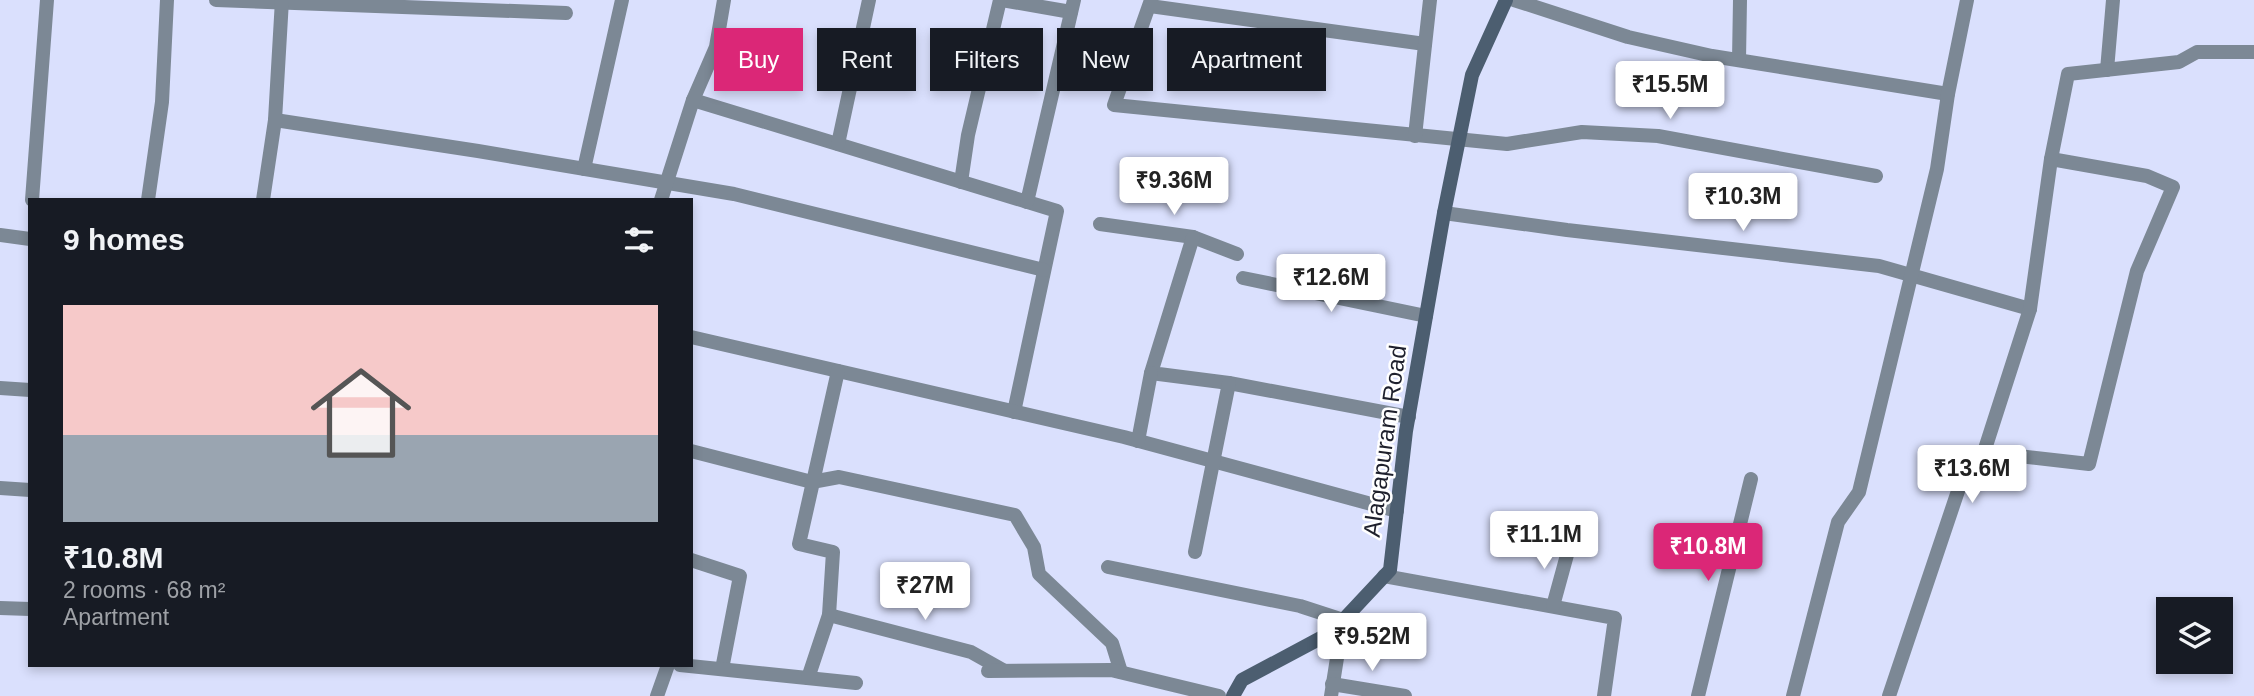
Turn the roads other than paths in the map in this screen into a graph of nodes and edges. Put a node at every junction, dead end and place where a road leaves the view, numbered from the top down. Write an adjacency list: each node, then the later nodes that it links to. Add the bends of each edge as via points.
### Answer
1 (47, 0): 33 (street)
2 (167, 0): 34 (street, via 162,102)
3 (216, 0): 14 (street)
4 (622, 0): 29 (street)
5 (724, 0): 23 (street, via 716,47)
6 (869, 0): 27 (street)
7 (1001, 0): 16 (street); 31 (street)
8 (1430, 0): 18 (street)
9 (1506, 0): 26 (main road, Alagapuram Road, via 1472,75)
10 (1514, 0): 20 (street, via 1628,37)
11 (1740, 0): 20 (street)
12 (2113, 0): 21 (street)
13 (1967, 1): 22 (street)
14 (282, 2): 17 (street); 24 (street)
15 (1150, 3): 18 (street); 25 (street, via 1114,105)
16 (1072, 6): 37 (street)
17 (566, 13)
18 (1425, 44): 25 (street)
19 (2254, 52): 21 (street, via 2197,51 2179,62)
20 (1739, 60): 22 (street)
21 (2107, 70): 28 (street, via 2068,74)
22 (1948, 94): 45 (street, via 1937,169)
23 (694, 100): 27 (street); 32 (street)
24 (275, 120): 29 (street); 35 (street)
25 (1415, 136): 26 (street)
26 (1459, 141): 30 (street, via 1507,144 1582,132 1658,136); 38 (main road, Alagapuram Road)
27 (838, 144): 31 (street)
28 (2052, 159): 47 (street); 59 (street, via 2147,176 2173,187 2137,271 2089,464)
29 (584, 169): 32 (street)
30 (1876, 176)
31 (961, 182): 37 (street)
32 (666, 183): 36 (street); 44 (street, via 734,194)
33 (32, 198)
34 (148, 198)
35 (263, 198)
36 (662, 198)
37 (1027, 202): 44 (street, via 1057,211)
38 (1444, 213): 45 (street, via 1880,266); 48 (main road, Alagapuram Road)
39 (1100, 224): 41 (street)
40 (0, 235): 42 (street)
41 (1193, 237): 43 (street); 51 (street)
42 (28, 239)
43 (1237, 254)
44 (1044, 270): 55 (street)
45 (1912, 275): 47 (street); 91 (street, via 1859,492 1838,522)
46 (1243, 278): 48 (street)
47 (2031, 309): 59 (street)
48 (1426, 316): 56 (main road, Alagapuram Road)
49 (693, 337): 50 (street)
50 (838, 371): 55 (street); 62 (street)
51 (1151, 373): 52 (street); 57 (street)
52 (1229, 383): 56 (street); 60 (street)
53 (0, 388): 54 (street)
54 (28, 390)
55 (1014, 412): 57 (street)
56 (1409, 417): 65 (main road, Alagapuram Road)
57 (1138, 441): 60 (street)
58 (693, 451): 62 (street)
59 (1984, 452): 92 (street, via 1959,488)
60 (1213, 461): 65 (street); 67 (street)
61 (1751, 479): 90 (street)
62 (812, 482): 74 (street, via 799,544 833,552); 81 (street, via 839,477 1014,514 1034,548 1039,575 1112,643)
63 (0, 488): 64 (street)
64 (28, 490)
65 (1396, 511): 70 (main road, Alagapuram Road, via 1390,570)
66 (1570, 544): 71 (street)
67 (1195, 552)
68 (693, 561): 78 (street, via 740,576)
69 (1108, 567): 75 (street, via 1300,606)
70 (1384, 576): 71 (street); 75 (main road, Alagapuram Road)
71 (1553, 606): 89 (street, via 1615,618)
72 (0, 608): 73 (street)
73 (28, 609)
74 (829, 615): 80 (street, via 971,652); 82 (street)
75 (1343, 620): 84 (street); 87 (main road, Alagapuram Road, via 1332,632 1242,680)
76 (693, 666): 78 (street)
77 (667, 667): 85 (street)
78 (722, 669): 82 (street)
79 (988, 671): 80 (street)
80 (1004, 671): 81 (street)
81 (1121, 672): 86 (street)
82 (808, 678): 83 (street)
83 (856, 683)
84 (1331, 690): 88 (street)
85 (657, 696)
86 (1219, 696)
87 (1233, 696)
88 (1405, 696)
89 (1604, 696)
90 (1698, 696)
91 (1793, 696)
92 (1889, 696)

